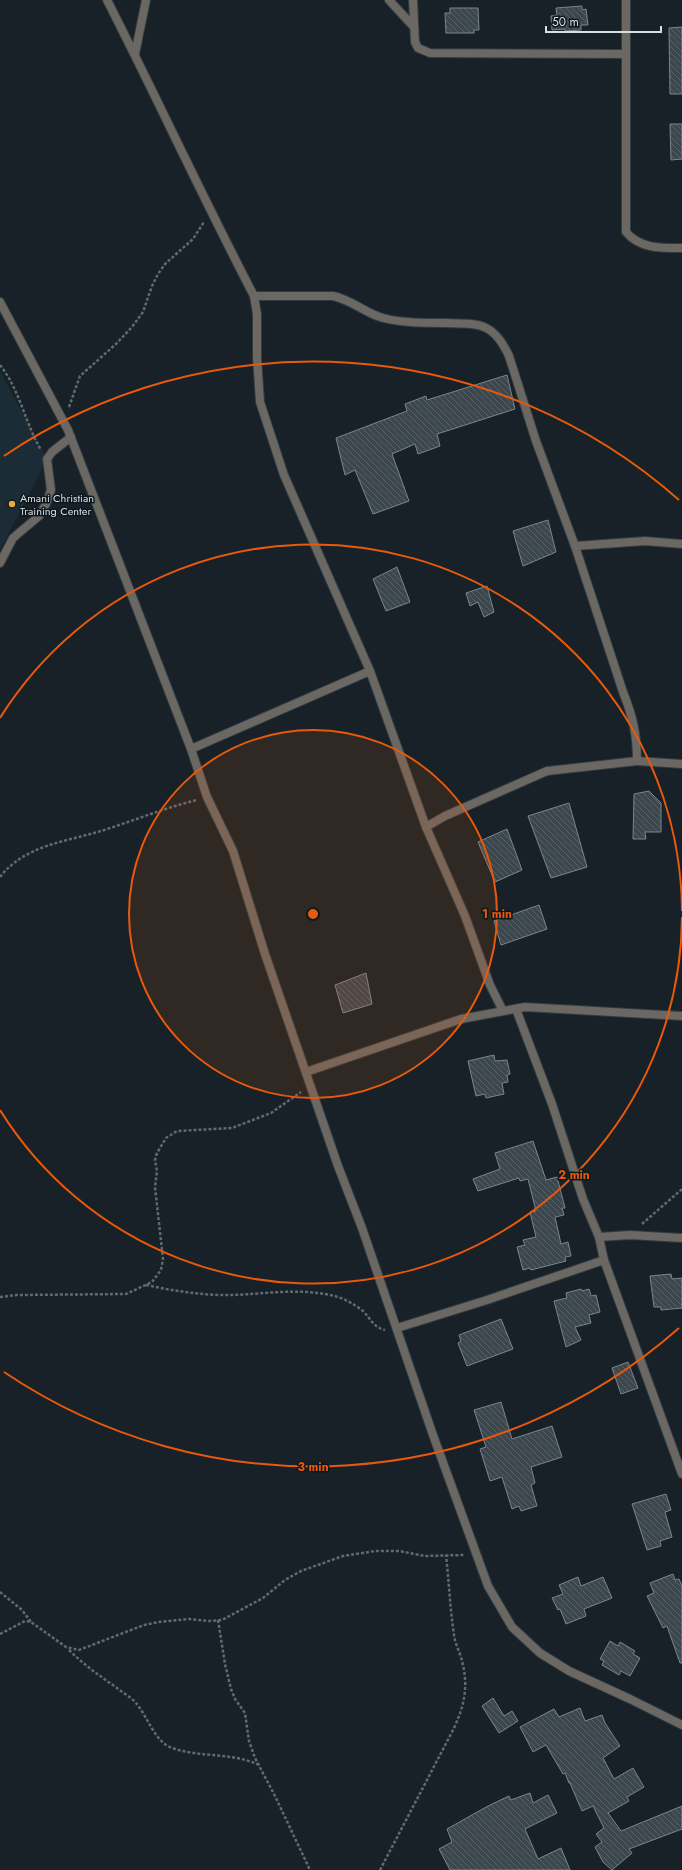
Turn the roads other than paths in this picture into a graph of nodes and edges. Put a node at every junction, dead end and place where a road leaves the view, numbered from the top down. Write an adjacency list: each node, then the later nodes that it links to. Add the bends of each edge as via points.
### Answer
1 (107, 0): 7 (street)
2 (146, 0): 7 (street)
3 (389, 0): 6 (street)
4 (413, 0): 6 (street)
5 (626, 0): 8 (street)
6 (414, 27): 8 (street, via 416,46 430,53)
7 (134, 54): 10 (street)
8 (626, 54): 9 (street, via 626,232 637,242 660,248)
9 (682, 248)
10 (254, 296): 14 (street, via 333,296 383,318 431,323 471,323 496,334 509,356 536,441); 16 (street, via 260,402 284,475)
11 (0, 302): 12 (street)
12 (71, 437): 15 (street, via 47,459 51,490 46,504 39,516 13,538); 17 (street)
13 (682, 544): 14 (street, via 645,541)
14 (575, 546): 18 (street, via 622,692 632,715 636,731)
15 (0, 563)
16 (370, 671): 17 (street); 20 (street)
17 (191, 749): 24 (street, via 207,797 233,851)
18 (637, 761): 19 (street); 20 (street, via 547,771 445,816)
19 (682, 764)
20 (426, 827): 22 (street)
21 (516, 1009): 22 (street); 23 (street, via 525,1007); 25 (street, via 552,1104 583,1199)
22 (503, 1011): 24 (street, via 461,1019)
23 (682, 1016)
24 (306, 1072): 28 (street)
25 (599, 1237): 26 (street, via 630,1235); 27 (street)
26 (682, 1238)
27 (604, 1260): 28 (street); 29 (street)
28 (397, 1329): 31 (street, via 488,1586 512,1627 540,1653 569,1672)
29 (679, 1459): 30 (street)
30 (682, 1474)
31 (682, 1725)

